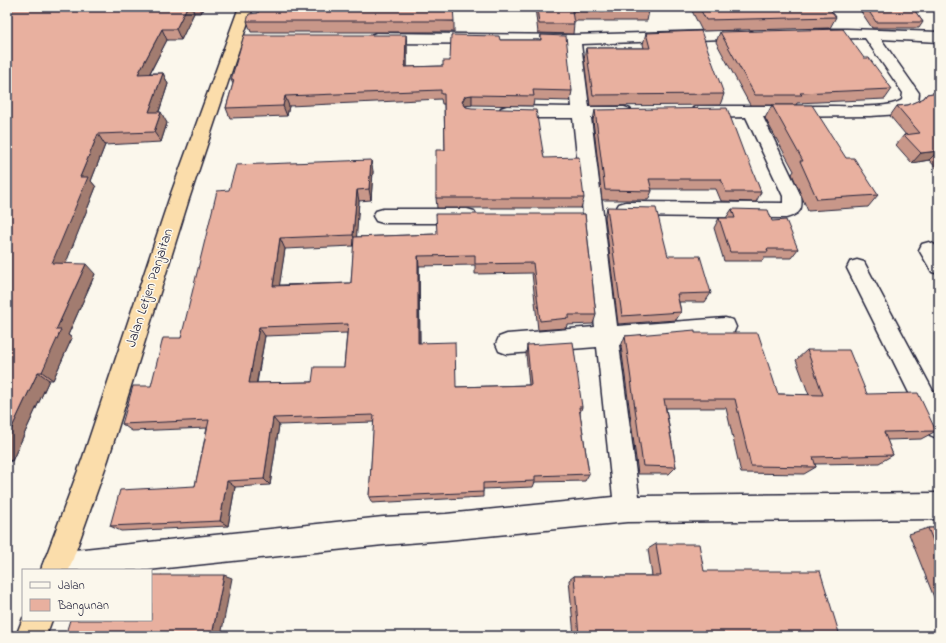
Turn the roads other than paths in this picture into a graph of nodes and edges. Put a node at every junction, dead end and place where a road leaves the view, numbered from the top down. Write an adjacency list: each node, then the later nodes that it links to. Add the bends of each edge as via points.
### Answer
1 (246, 7): 25 (highway, Jalan Letjen Panjaitan, via 242,39 179,199 95,460)
2 (834, 17): 3 (street)
3 (847, 33): 4 (street); 5 (street)
4 (802, 34)
5 (870, 34): 7 (street); 10 (street, via 911,93 910,103 900,109 870,112)
6 (766, 35): 9 (street)
7 (939, 37)
8 (363, 39): 9 (street)
9 (573, 40): 14 (street)
10 (752, 111): 12 (street); 15 (street, via 792,196 793,206 786,211)
11 (488, 112): 14 (street)
12 (684, 112)
13 (637, 113): 14 (street)
14 (582, 114): 15 (street)
15 (587, 214): 20 (street)
16 (382, 216): 17 (street)
17 (484, 216)
18 (857, 268): 22 (street)
19 (725, 328): 20 (street)
20 (607, 336): 21 (street); 24 (street)
21 (507, 344)
22 (939, 427)
23 (939, 506): 24 (street)
24 (627, 509): 25 (street, via 383,531)
25 (56, 568)
26 (37, 621): 27 (highway)
27 (31, 636)

